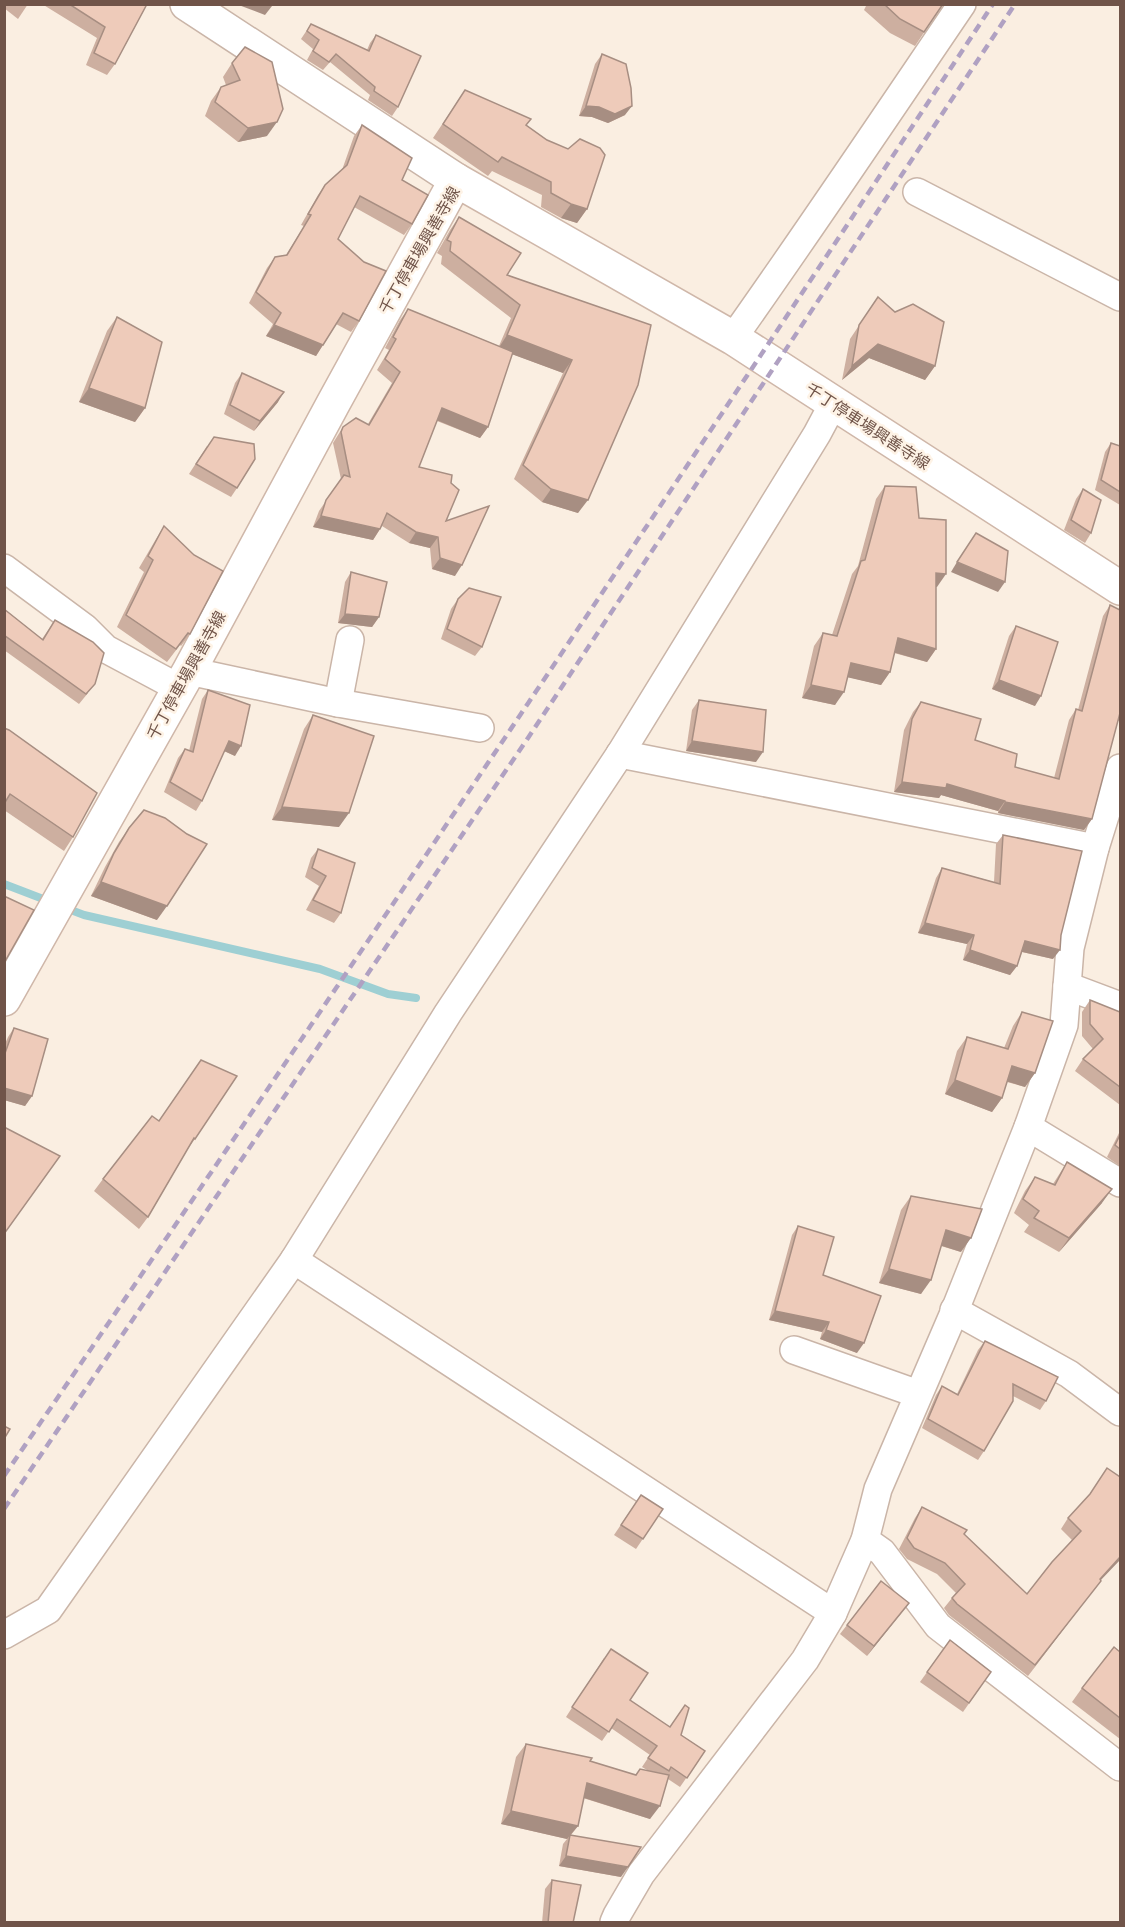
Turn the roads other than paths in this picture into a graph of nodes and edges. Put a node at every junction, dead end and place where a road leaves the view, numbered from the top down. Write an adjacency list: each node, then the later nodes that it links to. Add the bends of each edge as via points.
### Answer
1 (187, 4): 3 (main road)
2 (962, 4): 6 (street)
3 (456, 180): 6 (main road, 千丁停車場興善寺線); 11 (main road, 千丁停車場興善寺線)
4 (917, 192): 5 (street)
5 (1120, 297)
6 (733, 339): 7 (main road, 千丁停車場興善寺線)
7 (833, 404): 9 (main road, 千丁停車場興善寺線); 14 (street)
8 (4, 568): 11 (street, via 85,628 106,649)
9 (1120, 588)
10 (350, 640): 12 (street)
11 (184, 679): 12 (street); 19 (main road, 千丁停車場興善寺線)
12 (338, 703): 13 (street)
13 (480, 728)
14 (621, 754): 16 (street); 22 (street, via 448,1013)
15 (1120, 768): 16 (street)
16 (1095, 848): 17 (street, via 1070,948)
17 (1068, 986): 18 (street); 20 (street, via 1064,1025)
18 (1118, 998)
19 (4, 999)
20 (1028, 1127): 21 (street); 23 (street)
21 (1120, 1183)
22 (294, 1260): 28 (street); 29 (street, via 48,1610)
23 (954, 1310): 25 (street); 26 (street, via 1069,1374)
24 (794, 1350): 25 (street)
25 (918, 1394): 27 (street, via 878,1489)
26 (1120, 1412)
27 (866, 1540): 28 (street); 30 (street, via 882,1552 938,1626)
28 (833, 1613): 31 (street, via 805,1660 641,1874)
29 (4, 1635)
30 (1120, 1767)
31 (614, 1923)

